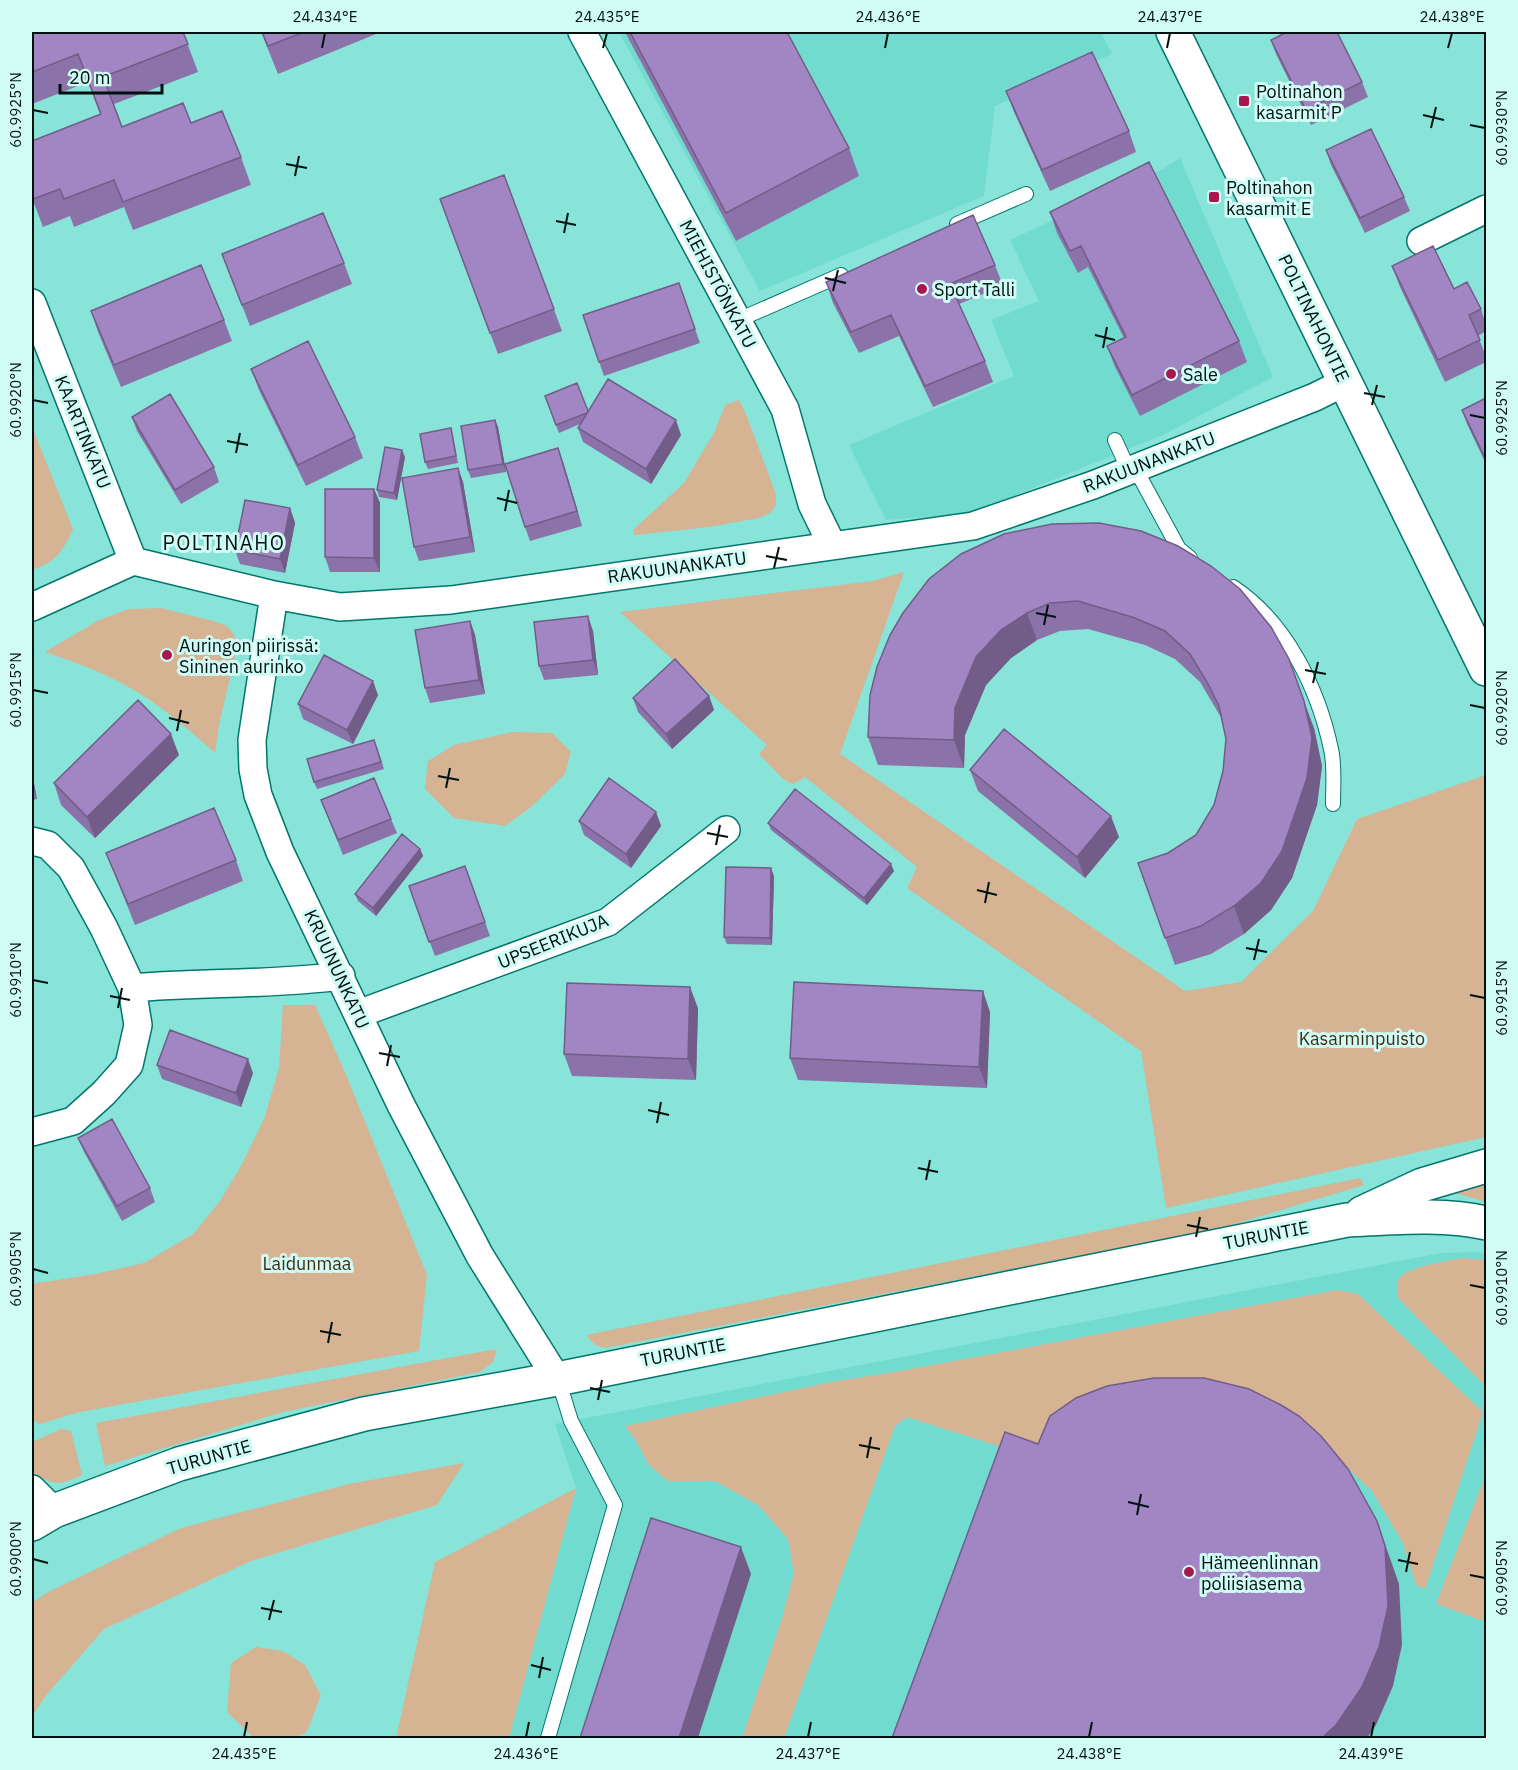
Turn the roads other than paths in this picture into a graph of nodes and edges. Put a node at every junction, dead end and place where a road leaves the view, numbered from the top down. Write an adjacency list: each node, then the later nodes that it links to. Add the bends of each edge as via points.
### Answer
1 (582, 32): 9 (street, MIEHISTÖNKATU)
2 (1173, 32): 10 (main road, POLTINAHONTIE)
3 (1026, 194): 5 (lane)
4 (1486, 209): 6 (street)
5 (939, 232)
6 (1421, 241)
7 (853, 270): 9 (lane)
8 (32, 303): 14 (street, KAARTINKATU)
9 (738, 320): 13 (street, MIEHISTÖNKATU, via 785,409 812,504)
10 (1346, 382): 12 (street, RAKUUNANKATU, via 1316,398); 19 (main road, POLTINAHONTIE)
11 (1115, 440): 12 (lane)
12 (1132, 470): 13 (street, RAKUUNANKATU, via 973,526); 15 (lane, via 1179,549)
13 (832, 545): 17 (street, RAKUUNANKATU, via 451,600 340,607)
14 (134, 561): 17 (street, RAKUUNANKATU); 18 (street)
15 (1200, 565)
16 (1219, 578): 20 (lane, via 1247,597 1282,636 1313,687 1331,750)
17 (274, 595): 23 (street, KRUUNUNKATU, via 252,740 253,769 258,795 280,852)
18 (32, 607)
19 (1486, 669)
20 (1334, 804)
21 (726, 830): 25 (street, UPSEERIKUJA, via 608,922)
22 (32, 841): 24 (street, via 48,845 71,868)
23 (341, 976): 24 (street); 25 (street, KRUUNUNKATU)
24 (132, 988): 26 (street, via 138,1025 129,1065 73,1121)
25 (358, 1014): 30 (street, KRUUNUNKATU, via 480,1256)
26 (32, 1132)
27 (1486, 1166): 28 (main road, TURUNTIE, via 1422,1185)
28 (1347, 1220): 29 (main road, TURUNTIE, via 1421,1216); 30 (main road, TURUNTIE)
29 (1486, 1222)
30 (557, 1379): 31 (main road, TURUNTIE, via 364,1414 179,1464); 32 (lane, via 571,1421 615,1505)
31 (39, 1508)
32 (548, 1738)

